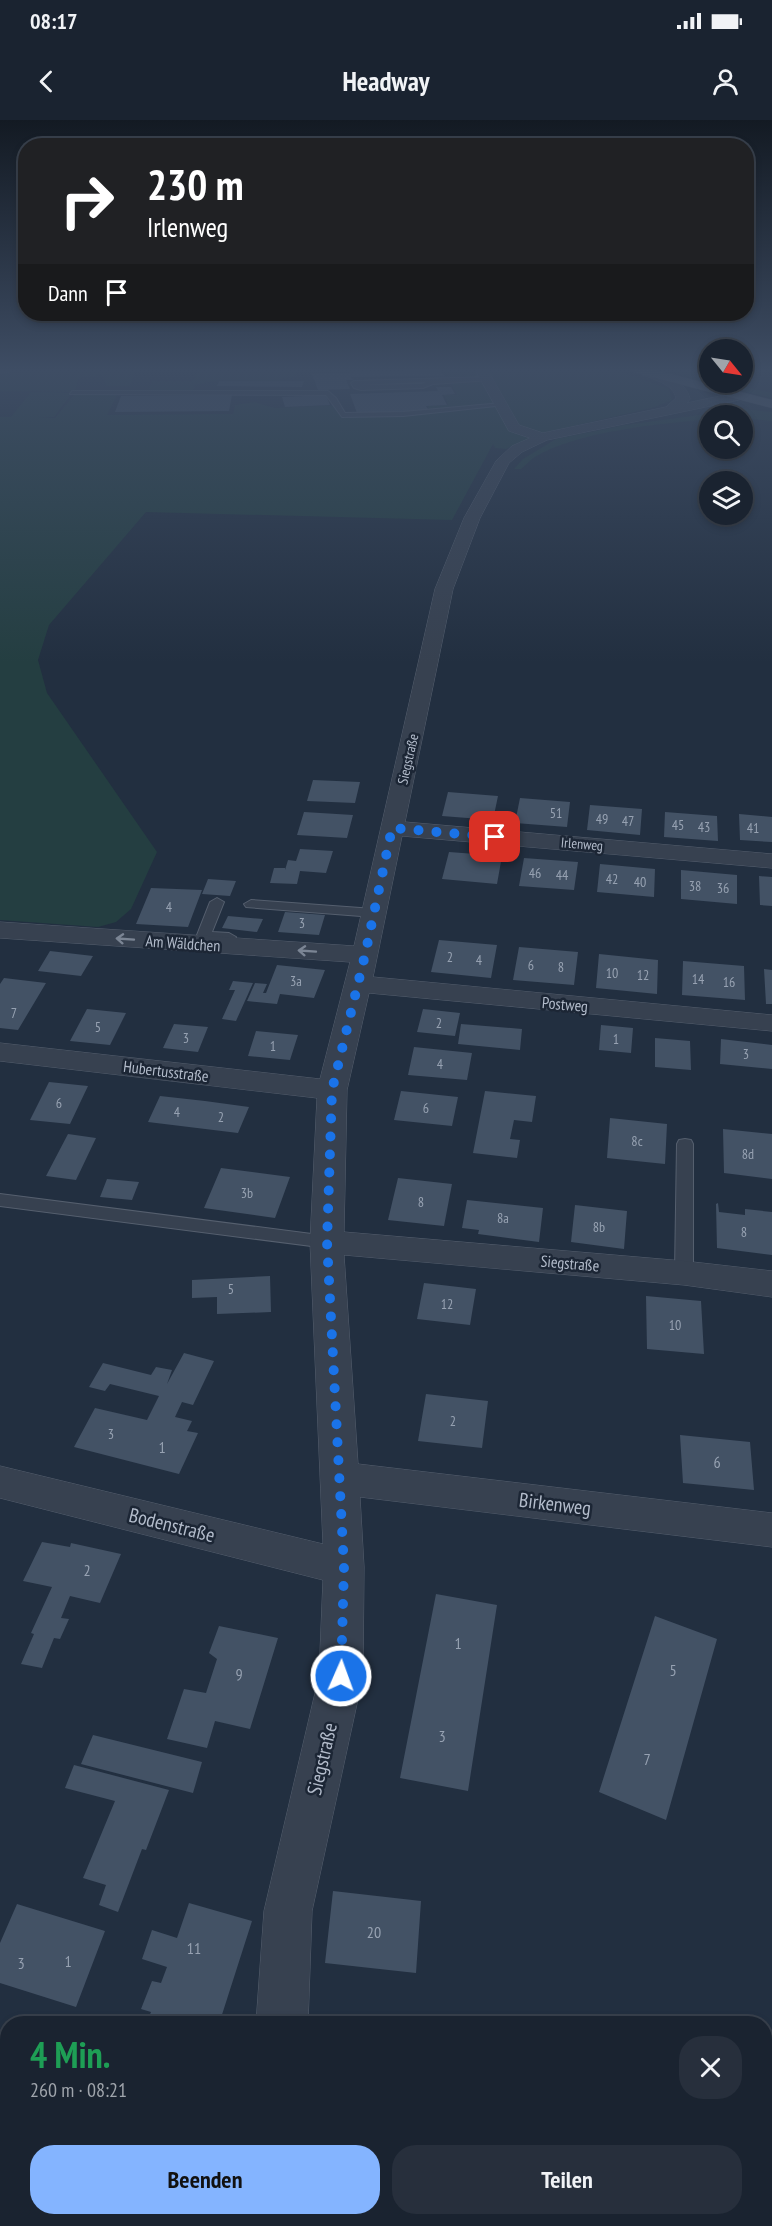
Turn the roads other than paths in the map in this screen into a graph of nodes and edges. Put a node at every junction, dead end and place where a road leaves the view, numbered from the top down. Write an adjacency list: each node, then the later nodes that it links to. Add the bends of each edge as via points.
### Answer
1 (500, 467): 2 (street, Siegstraße, via 472,518 444,589)
2 (392, 828): 3 (street, Irlenweg); 6 (street, Siegstraße)
3 (772, 861)
4 (217, 902): 8 (lane, via 204,935 229,937)
5 (251, 904): 6 (lane)
6 (374, 913): 9 (street, Siegstraße)
7 (0, 930): 8 (street, Am Wäldchen, one-way to 7)
8 (225, 945): 9 (street, Am Wäldchen, one-way to 8)
9 (361, 970): 10 (street, Postweg); 12 (street, Siegstraße)
10 (772, 1023)
11 (0, 1052): 12 (street, Hubertusstraße)
12 (332, 1090): 15 (street, Siegstraße)
13 (686, 1144): 16 (lane)
14 (0, 1200): 15 (lane)
15 (327, 1242): 16 (street, Siegstraße); 18 (street, Siegstraße)
16 (684, 1273): 17 (street)
17 (772, 1284)
18 (339, 1478): 20 (street, Birkenweg); 21 (street, Siegstraße)
19 (0, 1482): 21 (street, Bodenstraße)
20 (772, 1530)
21 (344, 1567): 22 (street, Siegstraße, via 341,1676 288,1911)
22 (282, 2016)

